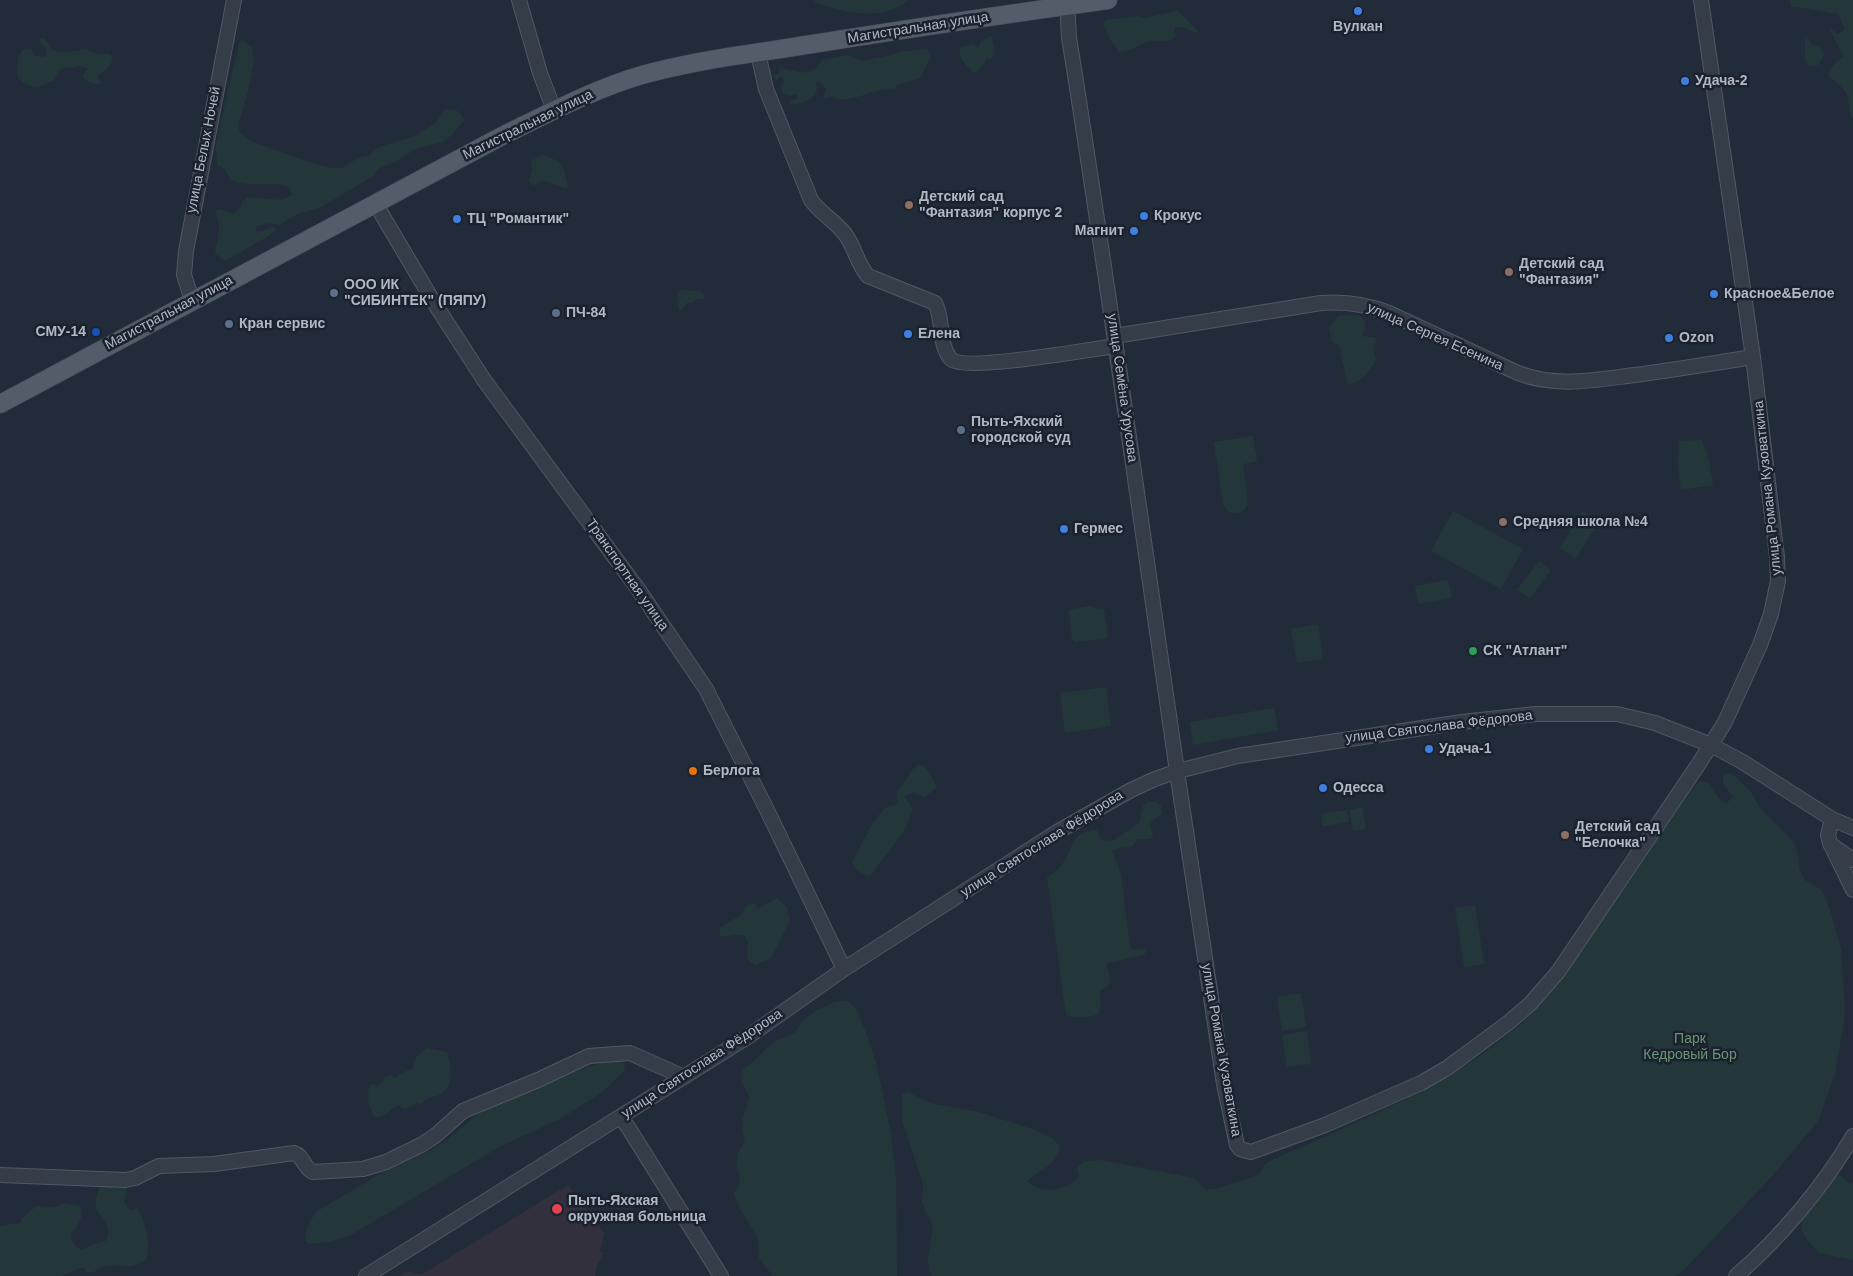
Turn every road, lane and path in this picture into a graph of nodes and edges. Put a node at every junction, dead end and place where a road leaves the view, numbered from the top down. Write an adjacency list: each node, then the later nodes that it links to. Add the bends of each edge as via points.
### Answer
1 (234, 0): 9 (street, улица Белых Ночей, via 186,252 184,275)
2 (519, 0): 7 (street)
3 (1108, 0): 5 (main road, Магистральная улица)
4 (1701, 0): 11 (street, улица Романа Кузоваткина)
5 (1067, 3): 6 (main road, Магистральная улица); 10 (street, улица Семёна Урусова, via 1073,66)
6 (758, 53): 7 (main road, Магистральная улица, via 642,75); 10 (street, улица Сергея Есенина, via 766,89 811,200 846,234 868,276 934,303 951,360 979,364 1039,357)
7 (554, 110): 8 (main road, Магистральная улица)
8 (375, 203): 9 (main road, Магистральная улица); 20 (street, Транспортная улица, via 484,380 638,589 706,689)
9 (192, 300): 12 (main road, Магистральная улица)
10 (1115, 341): 11 (street, улица Сергея Есенина, via 1321,303 1346,302 1389,313 1518,373 1554,382 1590,381); 14 (street, улица Семёна Урусова)
11 (1753, 357): 13 (street, улица Романа Кузоваткина, via 1778,581 1760,645)
12 (0, 404)
13 (1712, 745): 14 (street, улица Святослава Фёдорова, via 1640,718 1617,714 1536,714 1296,746); 14 (street, улица Романа Кузоваткина, via 1558,972 1520,1013 1481,1044 1421,1083 1325,1125 1251,1152 1237,1145 1224,1084); 15 (street, улица Святослава Фёдорова)
14 (1178, 771): 20 (street, улица Святослава Фёдорова, via 1113,799 1057,832)
15 (1832, 819): 16 (street, улица Святослава Фёдорова); 17 (street, via 1828,835)
16 (1853, 828)
17 (1830, 843): 18 (street); 19 (street)
18 (1853, 860)
19 (1853, 890)
20 (844, 968): 21 (street, улица Святослава Фёдорова, via 749,1036)
21 (684, 1077): 22 (street, улица Святослава Фёдорова); 24 (street, via 630,1052 589,1056 469,1108 414,1150 363,1169 313,1172 294,1153 214,1164 159,1166 125,1180)
22 (620, 1117): 25 (street, улица Святослава Фёдорова); 26 (street)
23 (1853, 1136): 27 (street, via 1786,1226)
24 (0, 1176)
25 (366, 1276)
26 (721, 1276)
27 (1736, 1276)

